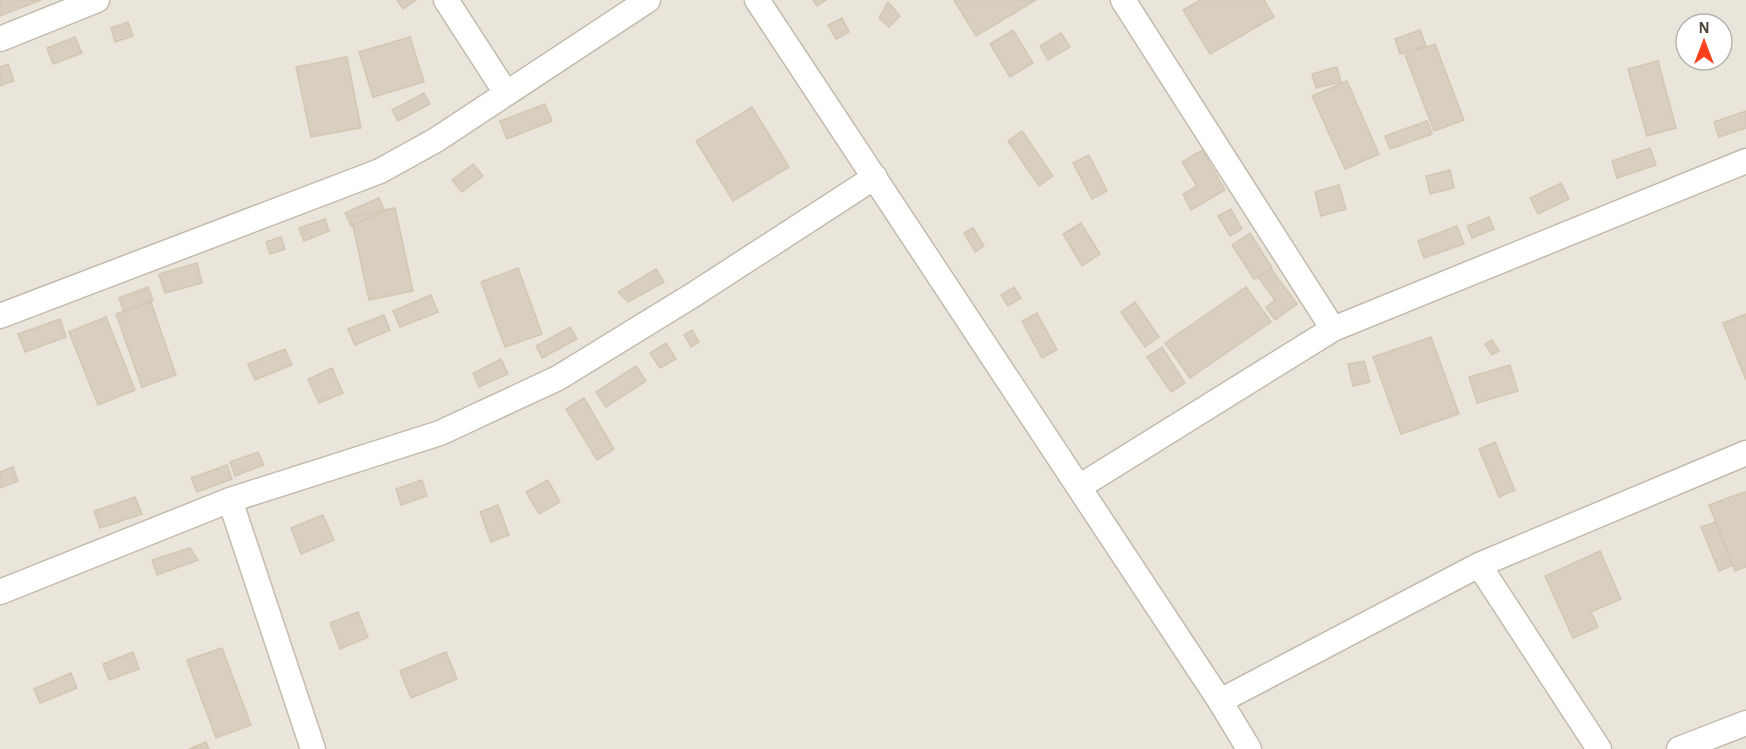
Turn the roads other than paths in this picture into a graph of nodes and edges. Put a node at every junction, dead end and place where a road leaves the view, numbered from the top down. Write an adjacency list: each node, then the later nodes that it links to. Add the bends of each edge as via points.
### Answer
1 (97, 0): 6 (street)
2 (446, 0): 7 (street)
3 (648, 0): 7 (street)
4 (757, 0): 9 (street)
5 (1123, 0): 11 (street)
6 (0, 39)
7 (506, 93): 10 (street, via 436,140 380,171)
8 (1746, 160): 11 (street)
9 (875, 177): 13 (street); 14 (street, via 558,378 440,433)
10 (0, 316)
11 (1333, 329): 13 (street)
12 (1746, 453): 15 (street)
13 (1079, 487): 17 (street)
14 (230, 500): 16 (street); 19 (street)
15 (1479, 565): 17 (street); 21 (street)
16 (0, 591)
17 (1220, 701): 20 (street)
18 (1746, 723): 22 (street)
19 (313, 749)
20 (1249, 749)
21 (1599, 749)
22 (1679, 749)

